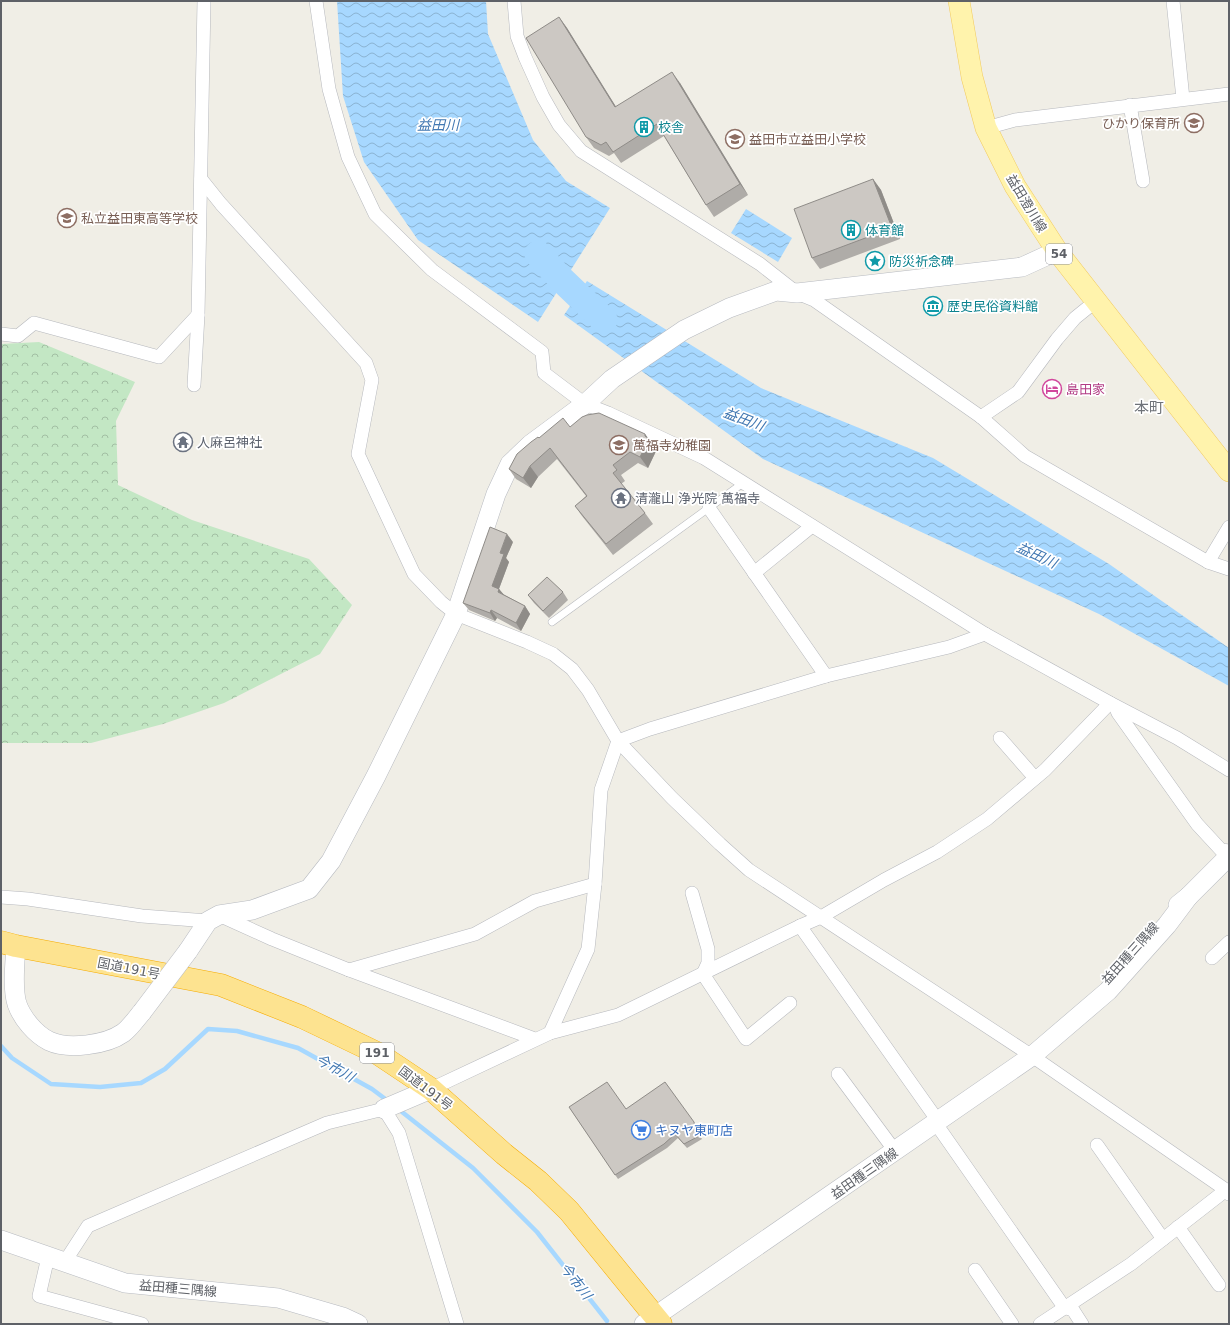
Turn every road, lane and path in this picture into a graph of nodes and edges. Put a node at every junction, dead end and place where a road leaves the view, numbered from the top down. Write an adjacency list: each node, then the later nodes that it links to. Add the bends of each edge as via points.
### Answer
1 (204, 1): 10 (street)
2 (316, 1): 18 (street, via 329,89 348,157 375,214 432,270 542,352 544,373)
3 (514, 1): 13 (street, via 517,36 542,97 559,125 581,151 760,264)
4 (959, 1): 9 (main road, 益田澄川線 / 54, via 972,77)
5 (1173, 1): 7 (street)
6 (1229, 94): 7 (street)
7 (1183, 99): 8 (street)
8 (1130, 105): 9 (street, via 1015,120); 11 (street)
9 (986, 128): 12 (main road, 益田澄川線 / 54, via 1015,186)
10 (201, 179): 15 (street); 28 (street, via 366,363 372,380 358,454 414,574)
11 (1143, 181)
12 (1057, 251): 13 (street, via 1022,266); 14 (main road, 益田澄川線 / 54)
13 (797, 293): 18 (street, via 776,291 729,308 684,330 612,379); 19 (street, via 814,300)
14 (1096, 301): 19 (street, via 1075,318 1057,338 1018,392); 20 (main road, 益田澄川線 / 54)
15 (198, 315): 16 (street, via 159,357 34,323 18,336); 17 (street)
16 (1, 334)
17 (194, 385)
18 (585, 404): 21 (street, via 704,458); 28 (street, via 531,444 510,464 496,494)
19 (981, 417): 25 (street, via 1025,456)
20 (1229, 471)
21 (743, 484): 22 (lane); 23 (street)
22 (709, 508): 27 (street); 29 (lane)
23 (812, 526): 27 (street); 30 (street)
24 (1229, 527): 25 (street)
25 (1208, 562): 26 (street)
26 (1229, 569)
27 (754, 573): 31 (street)
28 (456, 614): 34 (street, via 553,654 572,669 588,690); 43 (street, via 335,854 309,889 252,910)
29 (552, 622)
30 (985, 634): 31 (street, via 949,647); 32 (street)
31 (826, 676): 34 (street)
32 (1113, 705): 35 (street, via 1177,738); 36 (street); 37 (street, via 1197,824 1221,850)
33 (1000, 738): 36 (street)
34 (618, 741): 39 (street, via 601,790); 42 (street, via 672,798 749,870)
35 (1229, 770)
36 (1035, 778): 42 (street, via 987,819 937,852)
37 (1229, 850)
38 (1229, 856): 53 (street, 益田種三隅線, via 1188,897 1167,925 1108,991)
39 (595, 884): 48 (street, via 535,901 475,934); 51 (street, via 588,949)
40 (692, 893): 49 (street, via 708,949 708,963)
41 (1, 897): 43 (street, via 142,916)
42 (821, 917): 44 (street); 53 (street)
43 (214, 918): 46 (street, bridge, via 123,1033 99,1044 71,1046 49,1041 29,1026 17,1004); 48 (street)
44 (800, 926): 49 (street); 57 (street)
45 (1229, 942): 47 (street)
46 (8, 944): 55 (highway, 国道191号 / 191, via 221,985 302,1017 377,1053)
47 (1212, 958)
48 (348, 970): 52 (street)
49 (703, 974): 50 (street, via 746,1039); 51 (street, via 618,1015)
50 (790, 1003)
51 (550, 1033): 52 (street)
52 (535, 1039): 55 (street)
53 (1032, 1056): 57 (street, 益田種三隅線); 60 (street)
54 (838, 1074): 59 (street)
55 (431, 1089): 56 (street); 68 (highway, 国道191号 / 191, via 569,1211)
56 (384, 1109): 64 (street, via 327,1123 88,1226); 71 (street, via 399,1133)
57 (938, 1121): 59 (street, 益田種三隅線); 67 (street, via 939,1128)
58 (1097, 1145): 62 (street)
59 (895, 1151): 68 (street, 益田種三隅線)
60 (1228, 1192): 61 (street)
61 (1178, 1227): 62 (street); 66 (street)
62 (1163, 1239): 67 (street)
63 (1, 1240): 64 (street, 益田種三隅線)
64 (56, 1260): 69 (street, via 39,1296); 70 (street, 益田種三隅線, via 125,1283 278,1298)
65 (975, 1270): 72 (street)
66 (1219, 1285)
67 (1064, 1307): 73 (street); 74 (street, via 1073,1310)
68 (653, 1321)
69 (142, 1324)
70 (358, 1324)
71 (457, 1324)
72 (1012, 1324)
73 (1040, 1324)
74 (1082, 1324)

